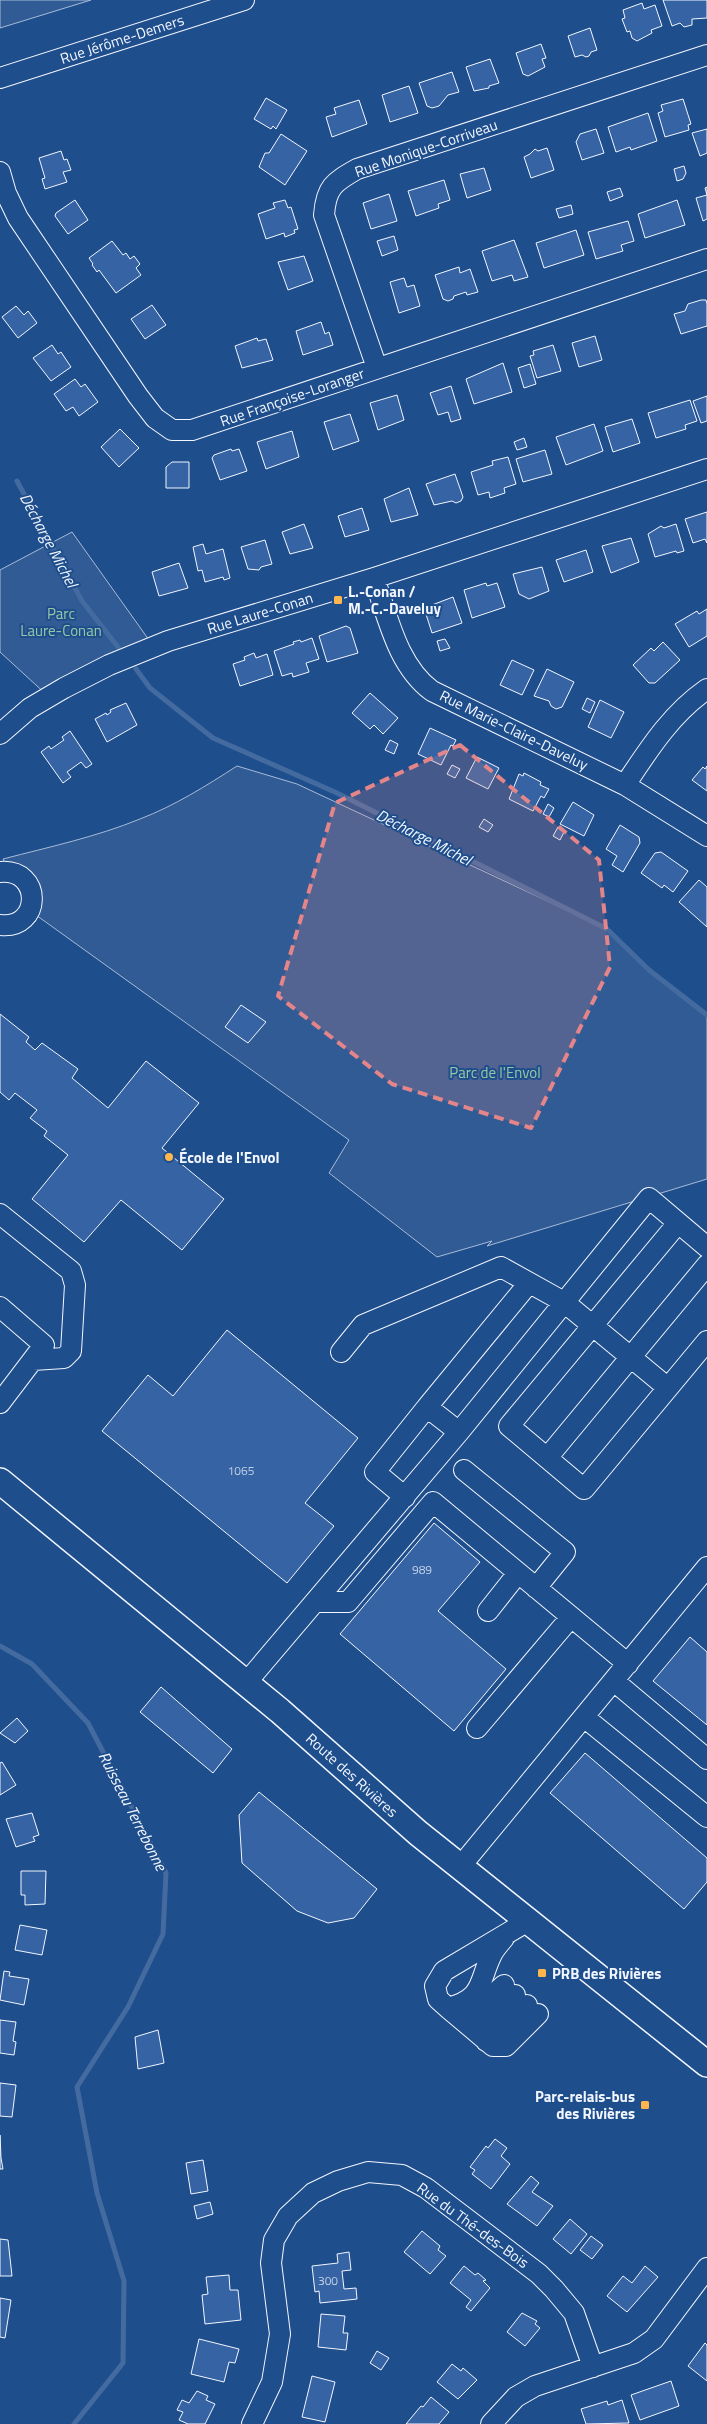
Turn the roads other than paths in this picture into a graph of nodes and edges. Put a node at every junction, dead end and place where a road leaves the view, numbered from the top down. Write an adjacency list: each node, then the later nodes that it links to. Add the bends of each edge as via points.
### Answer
1 (244, 0): 3 (street, Rue Jérôme-Demers)
2 (707, 55): 6 (street, Rue Monique-Corriveau, via 357,169 337,180 329,190 324,214)
3 (0, 78)
4 (0, 172): 6 (street, Rue Françoise-Loranger, via 18,218 138,396 156,418 172,430 192,430)
5 (707, 259): 6 (street, Rue Françoise-Loranger)
6 (377, 368)
7 (707, 469): 8 (street, Rue Laure-Conan)
8 (374, 578): 10 (street, Rue Laure-Conan, via 168,641 108,666 30,708); 11 (street, Rue Marie-Claire-Daveluy, via 404,662 418,680 432,691)
9 (707, 689): 11 (street, via 687,703 660,732)
10 (0, 734)
11 (625, 785): 12 (street, Rue Marie-Claire-Daveluy)
12 (707, 836)
13 (0, 872): 14 (street, via 11,872 23,878 32,898 29,910 21,920 9,926)
14 (0, 925)
15 (0, 1214): 26 (street, via 71,1271 75,1285 71,1351 64,1358)
16 (678, 1223): 17 (street); 20 (street, via 649,1198); 22 (street)
17 (707, 1247)
18 (707, 1265): 25 (street)
19 (529, 1283): 20 (street); 24 (street, via 501,1267 363,1325); 29 (street)
20 (564, 1302): 22 (street); 30 (street)
21 (0, 1307): 26 (street, via 44,1345)
22 (592, 1326): 25 (street); 31 (street, via 510,1426)
23 (707, 1341): 27 (street)
24 (340, 1352)
25 (630, 1358): 27 (street); 31 (street)
26 (33, 1360): 28 (street)
27 (668, 1388): 31 (street, via 584,1489)
28 (0, 1403)
29 (427, 1407): 30 (street); 34 (street, via 375,1472)
30 (459, 1432): 34 (street)
31 (547, 1458)
32 (464, 1470): 37 (street, via 565,1552)
33 (0, 1482): 43 (main road, Route des Rivières)
34 (405, 1496): 38 (street)
35 (707, 1567): 41 (street)
36 (518, 1573): 37 (street); 38 (street, via 433,1502 348,1602); 39 (street)
37 (536, 1588): 40 (street)
38 (316, 1602): 43 (street)
39 (488, 1611)
40 (571, 1617): 41 (street); 45 (street)
41 (628, 1664): 42 (street)
42 (614, 1681): 44 (street); 46 (street)
43 (246, 1683): 48 (main road, Route des Rivières)
44 (584, 1717): 47 (street); 48 (street)
45 (476, 1728)
46 (707, 1759)
47 (707, 1818)
48 (460, 1867): 49 (main road, Route des Rivières)
49 (518, 1927): 50 (street, via 493,1952 483,1982 476,1993 462,2004); 50 (street, via 444,1971 435,1986 438,1999); 51 (main road, Route des Rivières)
50 (466, 2023): 50 (street, via 498,2036 521,2000 471,2014)
51 (707, 2064)
52 (707, 2268): 53 (street, via 654,2339 634,2353)
53 (593, 2367): 54 (street, Rue du Thé-des-Bois, via 574,2313 539,2274 426,2188 402,2175 368,2172 338,2180 313,2193 288,2216 274,2240 271,2263 280,2334 272,2382); 55 (street, via 535,2386 516,2397)
54 (252, 2424)
55 (492, 2424)

